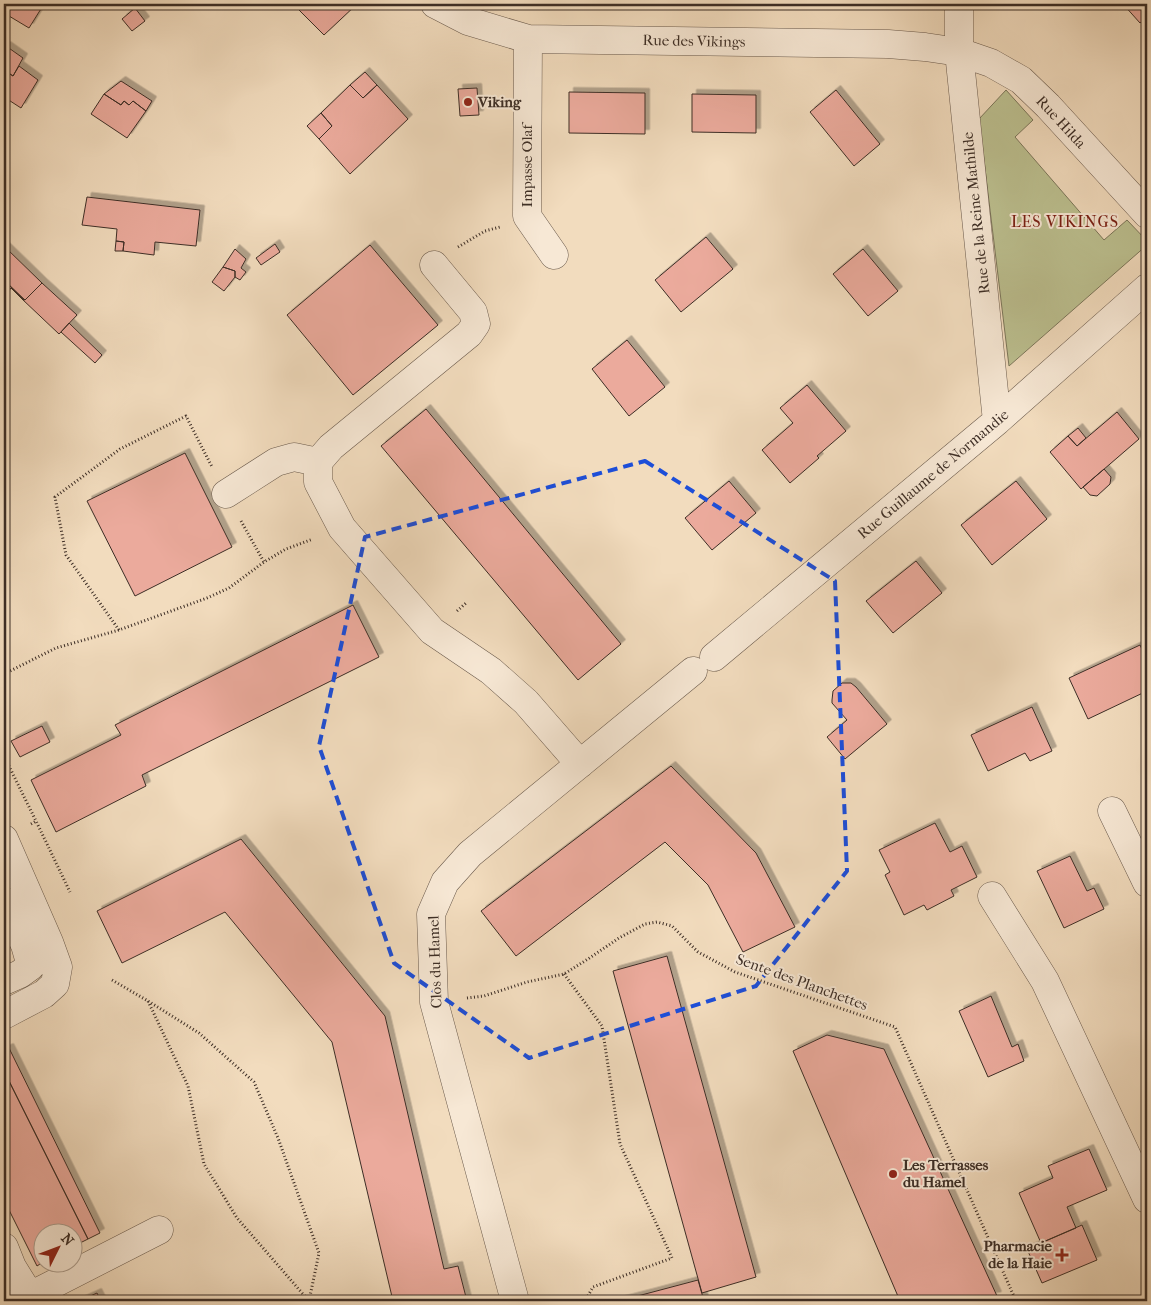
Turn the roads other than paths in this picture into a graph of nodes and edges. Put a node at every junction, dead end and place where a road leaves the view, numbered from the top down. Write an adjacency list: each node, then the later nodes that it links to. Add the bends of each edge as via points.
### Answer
1 (434, 4): 3 (street, Rue des Vikings, via 468,21)
2 (960, 4): 4 (street, Rue de la Reine Mathilde)
3 (528, 39): 4 (street, Rue des Vikings, via 888,44); 6 (street, Impasse Olaf, via 527,216)
4 (959, 52): 5 (street, Rue Hilda, via 991,63 1022,80); 9 (street, Rue de la Reine Mathilde)
5 (1147, 214)
6 (554, 255)
7 (434, 264): 10 (street, via 473,312 476,324 469,334 331,447)
8 (1147, 288): 9 (street, Rue Guillaume de Normandie)
9 (997, 421): 12 (street, Rue Guillaume de Normandie)
10 (318, 462): 11 (street, via 294,457 276,462); 13 (street, via 318,482 342,528 432,632 491,671 526,702)
11 (226, 494)
12 (704, 664): 13 (street, Clos du Hamel)
13 (580, 764): 25 (street, Clos du Hamel, via 470,854 445,882 430,914 434,1002)
14 (1112, 811): 16 (street)
15 (4, 839): 20 (street, via 58,967 56,984 44,994)
16 (1147, 883)
17 (992, 896): 21 (street, via 1045,981)
18 (4, 901): 19 (street, via 25,945 31,966)
19 (4, 981)
20 (4, 1014)
21 (1147, 1198)
22 (159, 1230): 24 (street)
23 (4, 1247): 24 (street)
24 (25, 1299)
25 (515, 1301)

